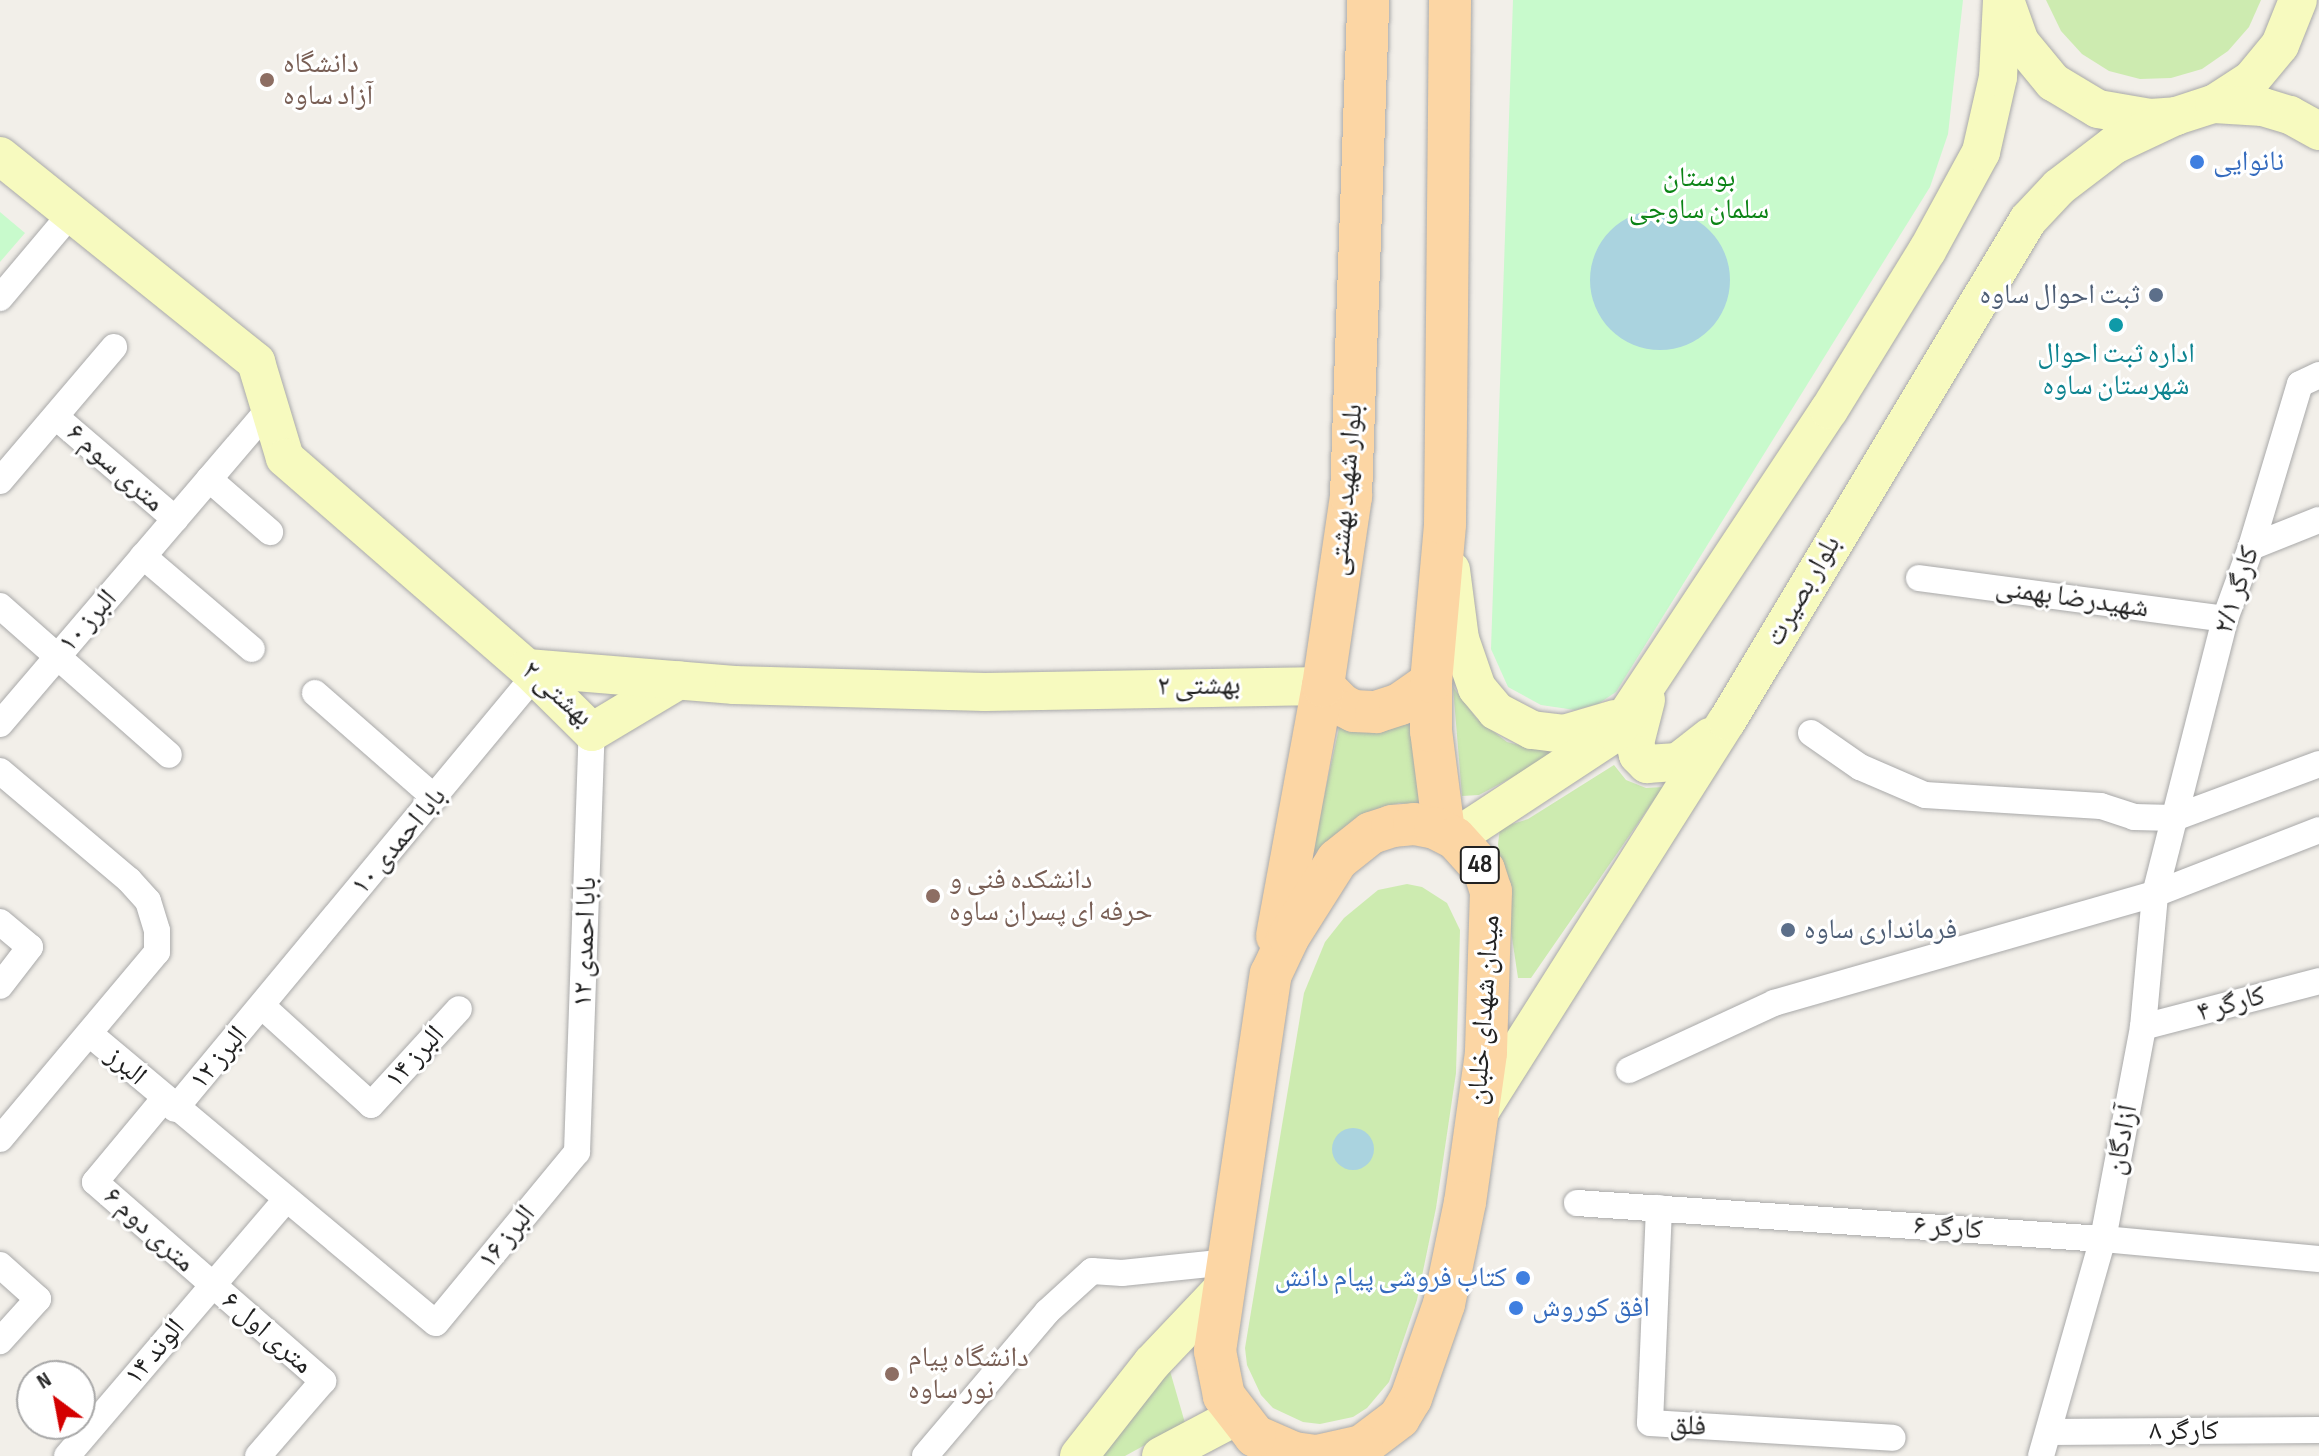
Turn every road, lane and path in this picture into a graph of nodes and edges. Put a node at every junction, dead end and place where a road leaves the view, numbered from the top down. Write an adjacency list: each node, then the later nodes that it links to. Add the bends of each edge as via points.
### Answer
1 (1368, 0): 34 (main road, بلوار شهید بهشتی / 48, via 1351,496)
2 (1450, 0): 21 (main road, 48)
3 (2004, 0): 8 (main road, via 2020,42 2035,63 2075,97 2124,116); 31 (main road, via 1998,77 1981,152 1829,410)
4 (2298, 0): 7 (main road, via 2267,64)
5 (2305, 0): 6 (main road)
6 (2319, 34)
7 (2214, 104): 8 (main road); 9 (main road)
8 (2176, 116): 37 (main road, بلوار بصیرت, via 2114,145 2059,187 2028,220)
9 (2315, 116)
10 (0, 156): 11 (main road, بهشتی ۲)
11 (70, 215): 12 (street); 15 (main road, بهشتی ۲, via 256,362)
12 (0, 298)
13 (114, 347): 16 (street)
14 (2319, 375): 23 (street, کارگر ۲/۱, via 2300,384)
15 (270, 408): 17 (street, البرز ۱۰); 30 (main road, بهشتی ۲, via 285,458)
16 (56, 417): 18 (street); 19 (street, ۶ متری سوم)
17 (209, 479): 19 (street, البرز ۱۰); 22 (street)
18 (0, 481)
19 (175, 519): 24 (street, البرز ۱۰)
20 (2319, 520): 23 (street)
21 (1445, 524): 33 (main road, 48); 36 (main road, via 1460,639 1477,688 1496,711 1532,730 1564,734)
22 (270, 532)
23 (2251, 547): 27 (street, کارگر ۲/۱)
24 (143, 556): 28 (street); 29 (street, البرز ۱۰)
25 (1919, 578): 27 (street, شهیدرضا بهمنی)
26 (0, 606): 29 (street)
27 (2225, 619): 45 (street, کارگر ۲/۱)
28 (252, 649)
29 (58, 656): 38 (street, البرز ۱۰); 41 (street)
30 (531, 672): 32 (main road); 39 (main road, بهشتی ۲); 44 (street, بابا احمدی ۱۰)
31 (1653, 678): 36 (main road); 37 (main road, via 1635,743 1647,764 1667,766 1690,756)
32 (679, 680): 34 (main road, بهشتی ۲, via 985,692); 39 (main road, بهشتی ۲)
33 (1431, 682): 34 (main road, via 1400,704 1376,712 1354,711); 47 (main road, 48, via 1431,731)
34 (1323, 686): 50 (main road, بلوار شهید بهشتی / 48)
35 (315, 693): 44 (street)
36 (1629, 714): 47 (main road, via 1615,733)
37 (1727, 721): 59 (main road, بلوار بصیرت)
38 (0, 724)
39 (592, 732): 61 (street, بابا احمدی ۱۲)
40 (1811, 733): 45 (street, via 1860,767 1925,795 2101,806 2134,817)
41 (169, 755)
42 (2319, 764): 45 (street)
43 (0, 771): 56 (street, البرز, via 148,901 157,952)
44 (435, 798): 53 (street, بابا احمدی ۱۰)
45 (2174, 818): 48 (street, آزادگان)
46 (2319, 830): 48 (street)
47 (1450, 835): 50 (main road, 48, via 1414,824 1392,826 1354,845 1324,878); 59 (main road, میدان شهدای خلبان / 48, via 1484,870 1491,891 1486,1053)
48 (2155, 894): 55 (street, آزادگان); 57 (street, via 1774,1003)
49 (0, 922): 52 (street, via 30,947)
50 (1271, 974): 68 (main road, 48)
51 (2319, 981): 55 (street, کارگر ۴)
52 (0, 986)
53 (262, 1006): 54 (street, البرز ۱۴, via 371,1105); 58 (street, البرز ۱۲)
54 (459, 1009)
55 (2143, 1027): 65 (street, آزادگان)
56 (91, 1035): 58 (street, البرز); 60 (street)
57 (1629, 1070)
58 (169, 1104): 62 (street, البرز); 69 (street, ۶ متری دوم, via 95,1182)
59 (1477, 1116): 72 (main road, میدان شهدای خلبان / 48, via 1444,1304)
60 (0, 1139)
61 (577, 1152): 70 (street, البرز ۱۶)
62 (286, 1200): 69 (street, الوند ۱۴); 70 (street, البرز)
63 (1577, 1203): 64 (street, کارگر ۶)
64 (1659, 1208): 65 (street, کارگر ۶); 75 (street, فلق, via 1650,1423)
65 (2103, 1239): 66 (street, کارگر ۶); 76 (street, آزادگان)
66 (2319, 1259)
67 (0, 1265): 71 (street, via 38,1299)
68 (1226, 1274): 74 (main road, 48, via 1216,1363 1224,1396); 79 (street, via 1092,1271 1047,1312); 80 (main road)
69 (211, 1285): 77 (street, الوند ۱۴); 78 (street, ۶ متری اول, via 323,1381)
70 (436, 1323)
71 (3, 1331)
72 (1411, 1398): 83 (main road, میدان شهدای خلبان / 48, via 1399,1418 1362,1446); 84 (main road, 48)
73 (2319, 1430): 76 (street, کارگر ۸)
74 (1255, 1437): 81 (main road); 82 (main road); 83 (main road, میدان شهدای خلبان / 48)
75 (1893, 1438)
76 (2045, 1444)
77 (67, 1456)
78 (258, 1456)
79 (925, 1456)
80 (1079, 1456)
81 (1161, 1456)
82 (1218, 1456)
83 (1317, 1456)
84 (1400, 1456)

